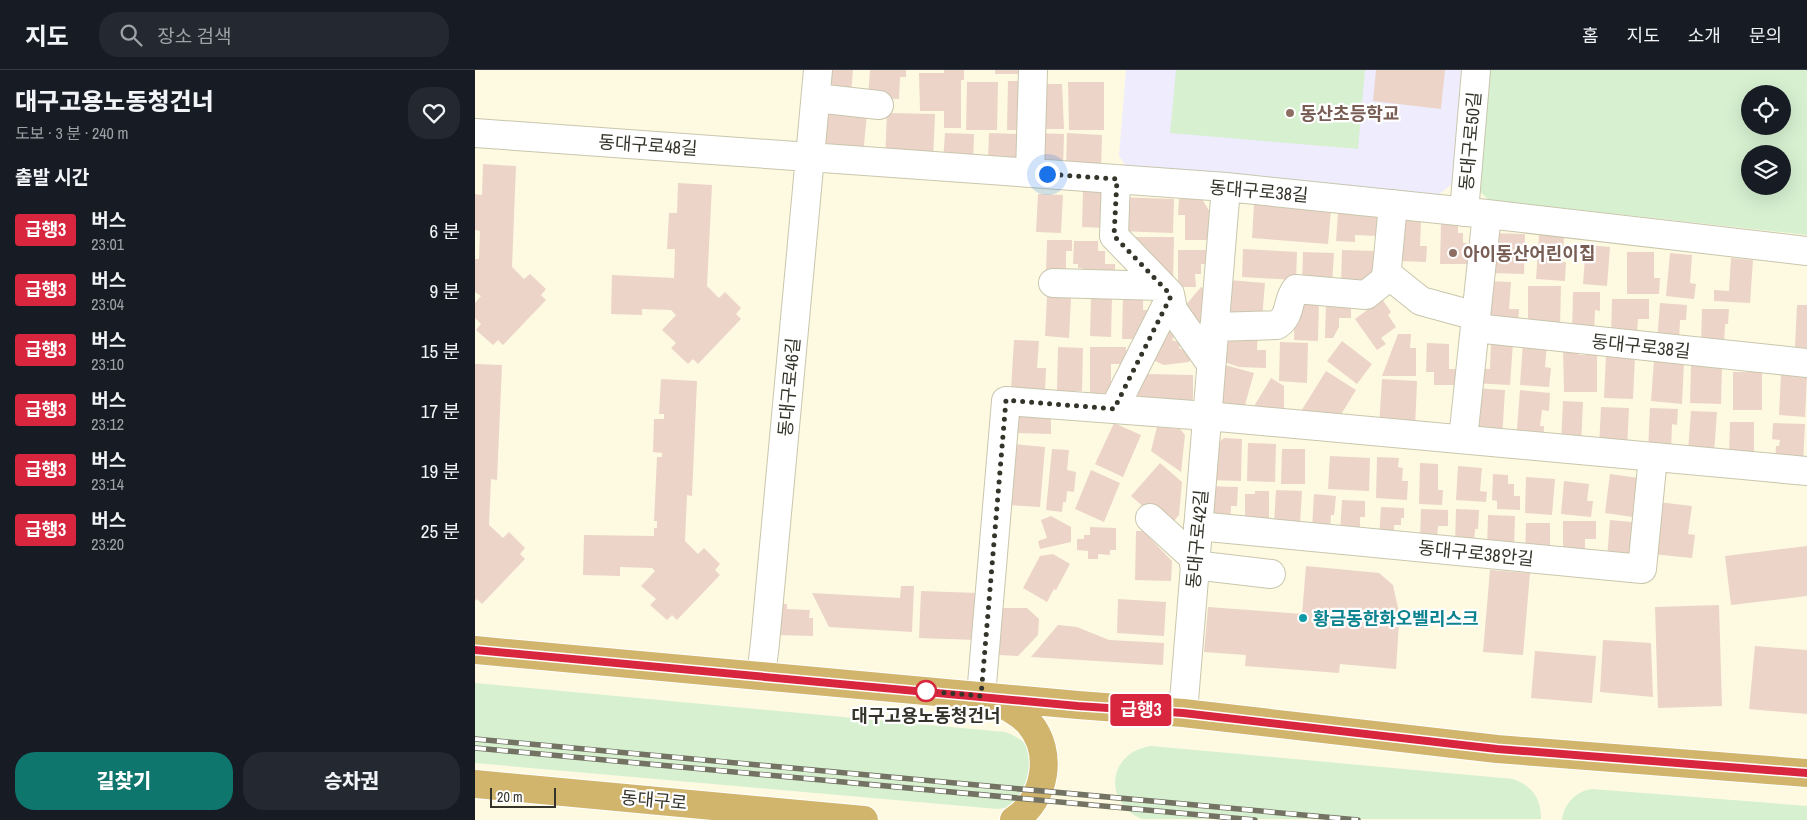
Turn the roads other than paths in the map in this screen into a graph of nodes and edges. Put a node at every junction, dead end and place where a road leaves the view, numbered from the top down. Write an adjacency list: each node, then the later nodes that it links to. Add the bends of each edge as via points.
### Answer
1 (818, 70): 4 (street, 동대구로46길)
2 (1033, 70): 8 (street)
3 (1476, 70): 12 (street, 동대구로50길)
4 (816, 98): 5 (street); 7 (street, 동대구로46길)
5 (879, 104)
6 (475, 133): 7 (street, 동대구로48길)
7 (816, 158): 8 (street, 동대구로38길); 31 (street, 동대구로46길)
8 (1030, 173): 9 (street, 동대구로38길)
9 (1117, 179): 10 (street, 동대구로38길); 16 (street, via 1114,236)
10 (1226, 187): 11 (street, 동대구로38길); 18 (street, 동대구로42길)
11 (1393, 204): 12 (street, 동대구로38길); 14 (street)
12 (1476, 213): 13 (street, 동대구로38길); 17 (street)
13 (1807, 251)
14 (1386, 273): 17 (street, 동대구로38길, via 1421,301); 18 (street, via 1386,279 1366,295 1297,289 1292,294 1285,320 1277,325)
15 (1053, 283): 16 (street)
16 (1166, 292): 20 (street, via 1173,310); 21 (street)
17 (1476, 322): 19 (street, 동대구로38길); 23 (street)
18 (1214, 327): 20 (street, 동대구로42길)
19 (1807, 363)
20 (1211, 364): 22 (street, 동대구로42길)
21 (1114, 409): 22 (street); 32 (street, via 1006,400)
22 (1207, 416): 23 (street); 27 (street, 동대구로42길)
23 (1463, 440): 24 (street)
24 (1653, 457): 25 (street); 27 (street, 동대구로38안길, via 1642,569)
25 (1807, 471)
26 (1150, 518): 28 (street)
27 (1198, 526): 28 (street, 동대구로42길)
28 (1195, 562): 29 (street); 33 (street, 동대구로42길)
29 (1271, 574)
30 (475, 650): 31 (main road)
31 (761, 676): 32 (main road)
32 (982, 696): 33 (main road); 38 (main road, via 1017,712 1030,724 1043,755 1040,789 1032,804)
33 (1183, 713): 34 (main road, via 1497,749)
34 (1807, 773)
35 (475, 784): 36 (main road, 동대구로)
36 (792, 816): 37 (main road, 동대구로)
37 (864, 820)
38 (1014, 820)

